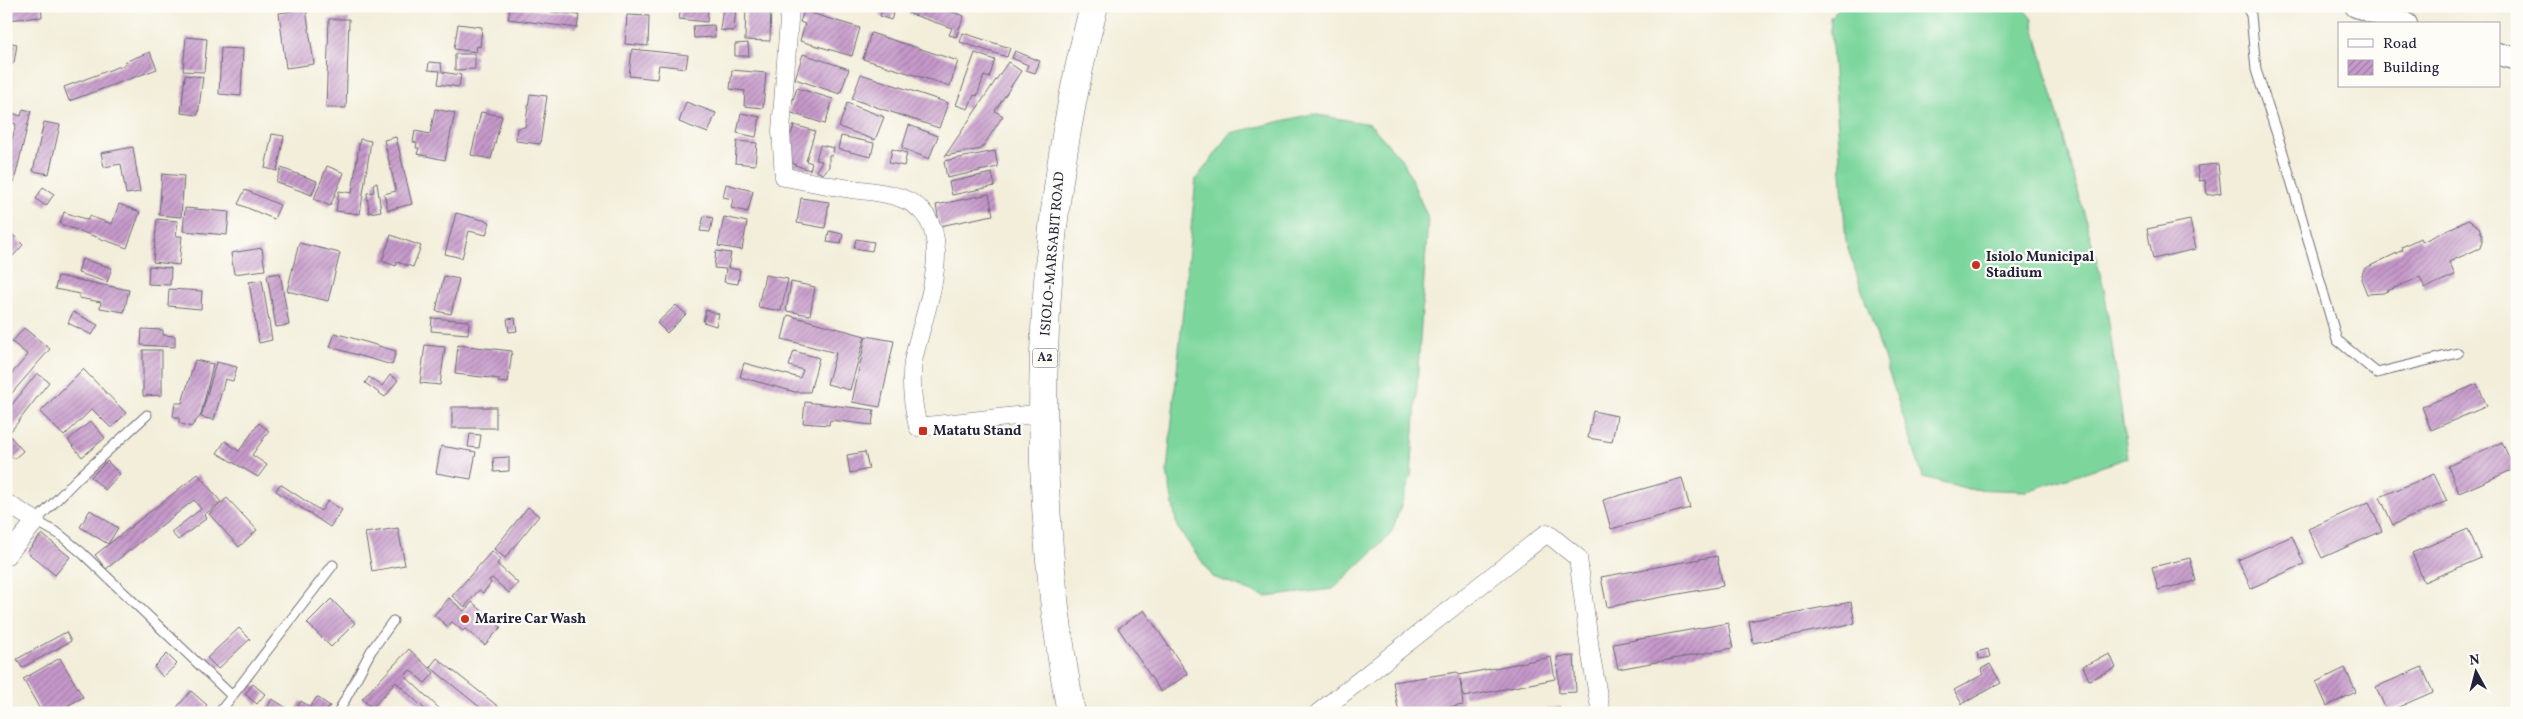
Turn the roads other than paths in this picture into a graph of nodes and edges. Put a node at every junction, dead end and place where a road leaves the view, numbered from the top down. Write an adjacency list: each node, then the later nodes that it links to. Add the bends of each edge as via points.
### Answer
1 (790, 6): 9 (street, via 781,131 784,177 901,198 923,211 929,221 936,264 934,284 913,364 912,394 918,427)
2 (1094, 6): 9 (highway, ISIOLO-MARSABIT ROAD / A2, via 1061,162 1052,235)
3 (2246, 6): 8 (lane, via 2251,15 2256,70 2337,340 2377,373)
4 (2356, 6): 5 (street)
5 (2400, 22)
6 (2500, 54): 7 (street)
7 (2517, 59)
8 (2458, 353)
9 (1043, 412): 19 (highway, ISIOLO-MARSABIT ROAD / A2, via 1048,546)
10 (147, 415): 12 (lane, via 76,479)
11 (6, 503): 12 (street)
12 (36, 521): 13 (street); 16 (lane, via 81,552)
13 (6, 556)
14 (332, 565): 16 (lane)
15 (393, 622): 18 (lane, via 372,651)
16 (231, 695): 17 (lane)
17 (218, 713)
18 (338, 713)
19 (1071, 713)
20 (1318, 713): 21 (street, via 1547,533 1578,558)
21 (1601, 713)

